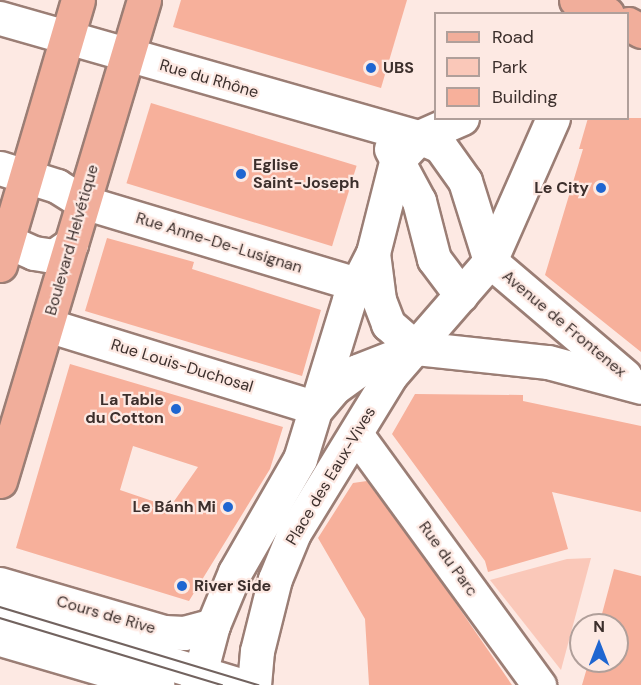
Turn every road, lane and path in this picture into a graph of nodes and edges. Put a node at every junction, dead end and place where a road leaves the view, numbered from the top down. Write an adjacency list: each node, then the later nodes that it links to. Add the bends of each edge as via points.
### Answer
1 (78, 0): 4 (main road)
2 (144, 0): 5 (main road, Boulevard Helvétique)
3 (0, 18): 4 (street, Rue du Rhône)
4 (67, 38): 5 (street, Rue du Rhône); 9 (main road)
5 (128, 55): 8 (street, Rue du Rhône); 10 (main road, Boulevard Helvétique)
6 (457, 120): 8 (street)
7 (553, 120): 14 (street, Place des Eaux-Vives)
8 (394, 145): 13 (street, Place des Eaux-Vives); 14 (street, via 440,146 465,181); 16 (street, via 426,221 434,259)
9 (13, 172): 10 (street, Rue Anne-De-Lusignan, via 57,186); 12 (main road)
10 (83, 202): 11 (main road, Boulevard Helvétique); 15 (street, Rue Anne-De-Lusignan)
11 (71, 244): 12 (street, via 54,256); 17 (main road, Boulevard Helvétique)
12 (2, 248)
13 (373, 253): 15 (street, Place des Eaux-Vives); 18 (street, Place des Eaux-Vives, via 379,300 388,324)
14 (490, 261): 16 (street, Place des Eaux-Vives); 19 (street, Avenue de Frontenex, via 592,351)
15 (356, 284): 20 (street, Place des Eaux-Vives)
16 (461, 295): 18 (street, Place des Eaux-Vives)
17 (47, 325): 20 (street, Rue Louis-Duchosal); 22 (main road, Boulevard Helvétique)
18 (416, 348): 19 (street, Avenue de Frontenex, via 548,362); 20 (street, Place des Eaux-Vives, via 357,371 334,388); 21 (street, Place des Eaux-Vives, via 391,375)
19 (640, 387)
20 (317, 408): 25 (street, Place des Eaux-Vives, via 300,459 244,556)
21 (356, 434): 30 (street, Place des Eaux-Vives, via 284,555 256,651); 31 (street, Rue du Parc)
22 (0, 481)
23 (0, 584): 25 (street, Cours de Rive, via 164,632 184,633)
24 (0, 612): 27 (street)
25 (213, 625): 27 (street, Place des Eaux-Vives)
26 (0, 639): 28 (street)
27 (199, 679): 29 (street)
28 (157, 685)
29 (240, 685)
30 (254, 685)
31 (539, 685)

